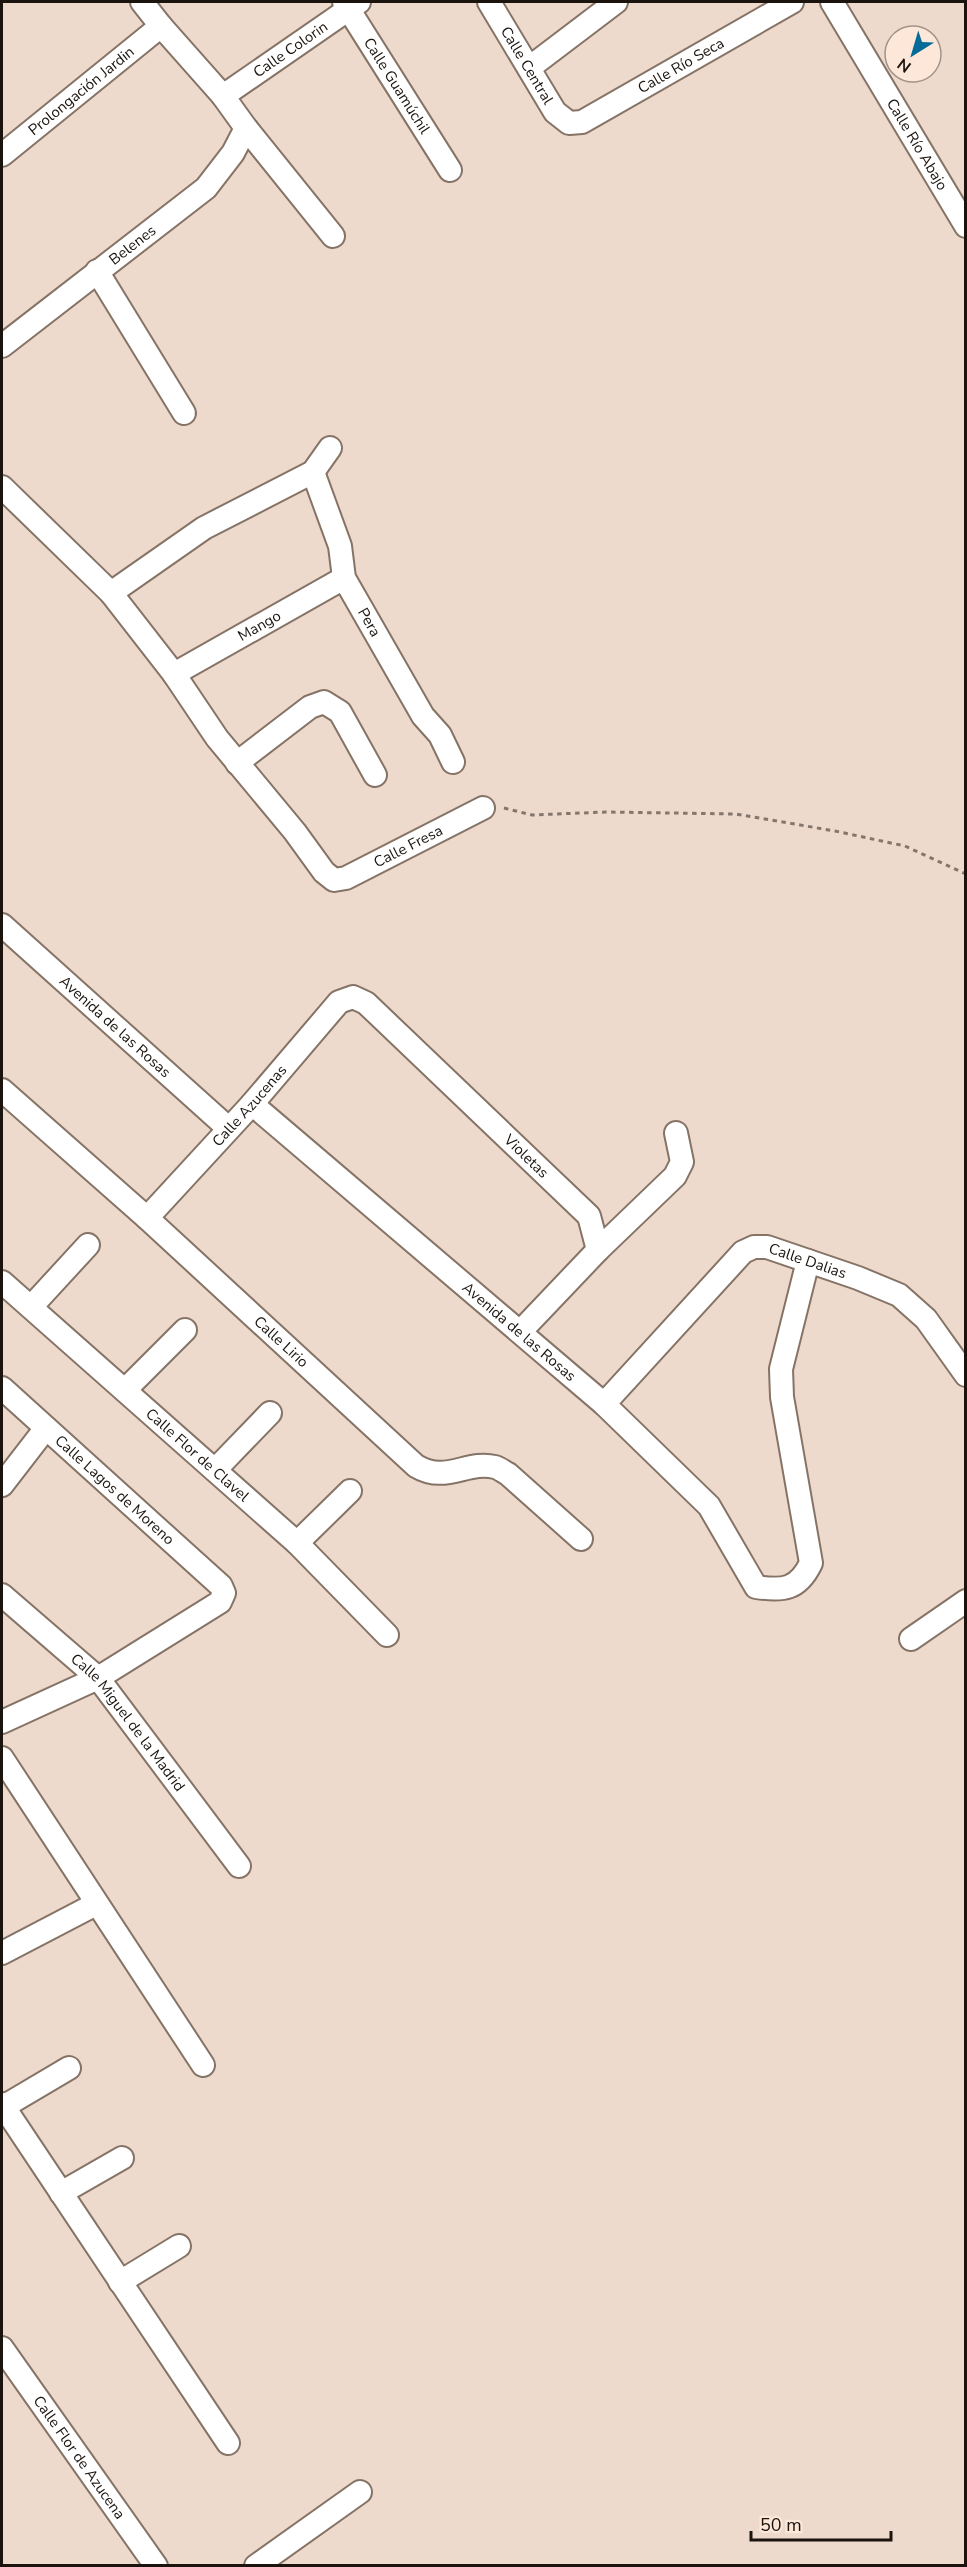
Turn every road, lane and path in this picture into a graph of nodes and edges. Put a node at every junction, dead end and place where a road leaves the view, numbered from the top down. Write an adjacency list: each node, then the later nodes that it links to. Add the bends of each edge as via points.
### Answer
1 (142, 2): 7 (street)
2 (489, 2): 8 (street, Calle Central)
3 (616, 2): 8 (street)
4 (792, 2): 10 (street, Calle Río Seca, via 582,122)
5 (832, 2): 14 (street, Calle Río Abajo)
6 (351, 4): 9 (street, Calle Colorin); 13 (street, Calle Guamúchil)
7 (161, 26): 9 (street); 12 (street, Prolongación Jardin)
8 (529, 68): 10 (street, Calle Central, via 555,112)
9 (223, 96): 11 (street)
10 (569, 123)
11 (246, 128): 15 (street); 16 (street, Belenes, via 233,153 206,188)
12 (2, 155)
13 (450, 170)
14 (966, 226)
15 (333, 236)
16 (97, 271): 17 (street, Belenes); 18 (street)
17 (2, 346)
18 (184, 413)
19 (330, 448): 20 (street)
20 (313, 472): 22 (street, Pera, via 340,546); 23 (street, via 204,528)
21 (2, 487): 23 (street)
22 (344, 578): 24 (street, Mango); 25 (street, Pera)
23 (111, 593): 24 (street)
24 (174, 674): 26 (street)
25 (453, 762)
26 (237, 763): 27 (street, via 310,707 324,702 340,712); 28 (street, Calle Fresa, via 334,880 346,878)
27 (375, 775)
28 (483, 808): 29 (path, via 507,808 532,815 736,814 905,846)
29 (966, 874)
30 (2, 925): 34 (street, Avenida de las Rosas)
31 (353, 997): 33 (street, Calle Azucenas, via 339,1002); 38 (street, Violetas, via 366,1003 589,1216)
32 (2, 1090): 36 (street, Calle Lirio)
33 (252, 1104): 34 (street, Calle Azucenas); 43 (street, Avenida de las Rosas)
34 (228, 1128): 36 (street, Calle Azucenas)
35 (676, 1133): 38 (street, via 682,1162 675,1176)
36 (147, 1218): 53 (street, Calle Lirio, via 416,1466 440,1474 495,1467)
37 (88, 1245): 41 (street)
38 (598, 1250): 43 (street)
39 (808, 1261): 44 (street, Calle Dalias, via 899,1295 926,1319); 47 (street, Calle Dalias, via 767,1247 743,1252); 47 (street, Avenida de las Rosas, via 781,1370 782,1397 811,1563 796,1585 775,1590 756,1587 709,1506)
40 (2, 1282): 41 (street, Calle Flor de Clavel)
41 (31, 1307): 46 (street, Calle Flor de Clavel)
42 (185, 1330): 46 (street)
43 (520, 1332): 47 (street, Avenida de las Rosas)
44 (966, 1375)
45 (2, 1388): 49 (street, Calle Lagos de Moreno)
46 (125, 1390): 50 (street, Calle Flor de Clavel)
47 (604, 1404)
48 (270, 1413): 50 (street)
49 (46, 1428): 51 (street); 59 (street, Calle Lagos de Moreno, via 221,1586 224,1593 220,1602)
50 (215, 1470): 54 (street, Calle Flor de Clavel)
51 (2, 1485)
52 (350, 1491): 54 (street)
53 (581, 1539)
54 (297, 1543): 57 (street, Calle Flor de Clavel)
55 (2, 1595): 59 (street, Calle Miguel de la Madrid)
56 (966, 1601): 58 (street)
57 (387, 1635)
58 (911, 1639)
59 (98, 1678): 60 (street); 62 (street, Calle Miguel de la Madrid)
60 (2, 1722)
61 (2, 1758): 63 (street)
62 (239, 1866)
63 (96, 1904): 64 (street); 65 (street)
64 (2, 1953)
65 (203, 2065)
66 (69, 2068): 67 (street)
67 (2, 2106): 69 (street)
68 (122, 2158): 69 (street)
69 (61, 2193): 71 (street)
70 (179, 2246): 71 (street)
71 (120, 2282): 73 (street)
72 (2, 2348): 76 (street, Calle Flor de Azucena)
73 (228, 2443)
74 (360, 2492): 75 (street)
75 (281, 2558): 77 (street)
76 (156, 2565)
77 (256, 2565)

